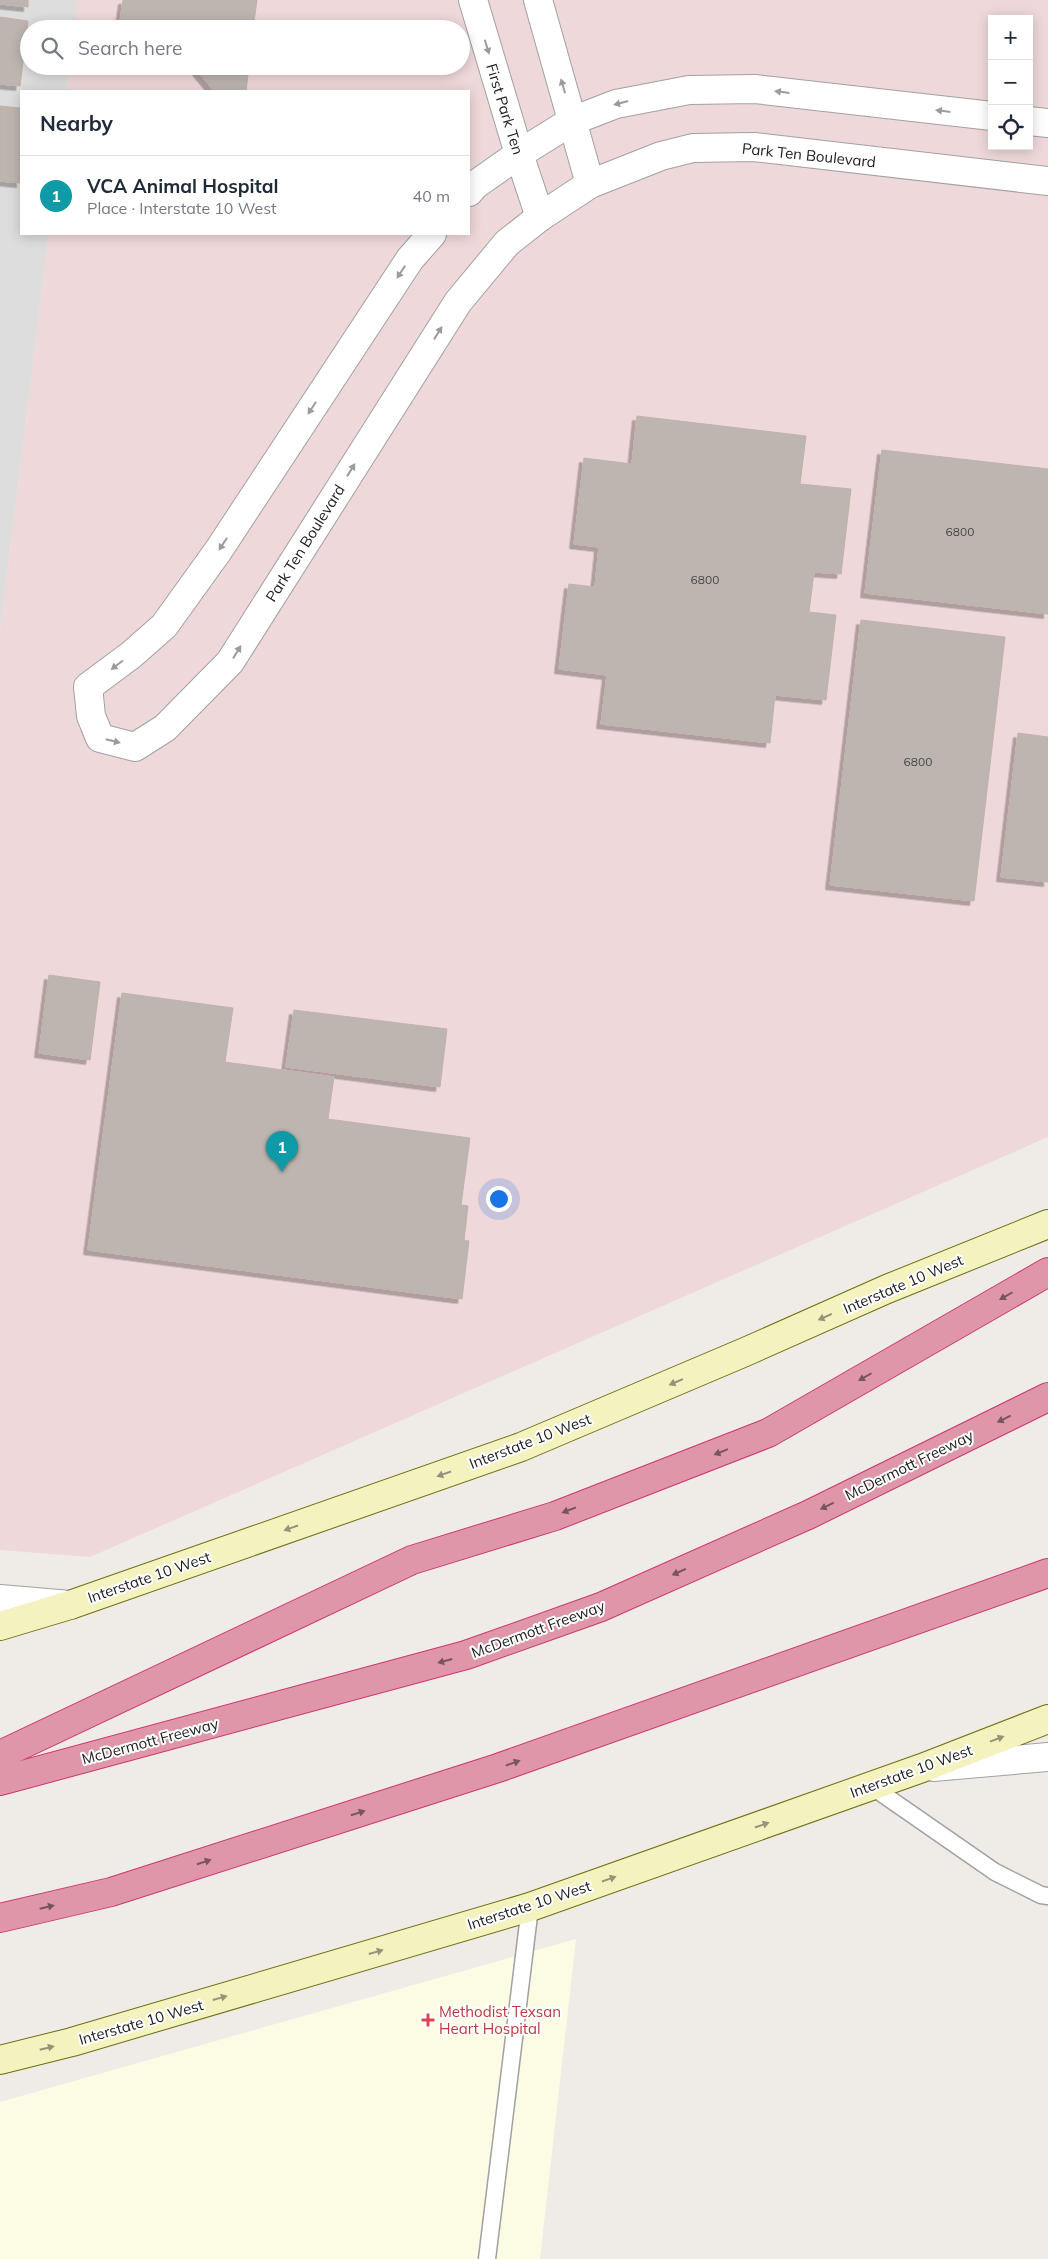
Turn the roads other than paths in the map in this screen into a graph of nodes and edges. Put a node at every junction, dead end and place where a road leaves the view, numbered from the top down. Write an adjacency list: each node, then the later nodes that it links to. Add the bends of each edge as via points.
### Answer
1 (473, 0): 7 (street, First Park Ten, one-way to 7)
2 (538, 0): 4 (street, one-way to 2)
3 (988, 116): 4 (street, one-way to 4, via 755,89 689,90 656,95 616,104)
4 (572, 121): 7 (street); 9 (street)
5 (1033, 121): 6 (street)
6 (1048, 123)
7 (519, 154): 10 (street); 11 (street, First Park Ten)
8 (1048, 181): 9 (street, Park Ten Boulevard, via 754,147 693,148)
9 (590, 184): 11 (street, Park Ten Boulevard)
10 (470, 191)
11 (540, 217): 12 (street, Park Ten Boulevard, one-way to 11, via 410,259 218,551 164,626 88,687 90,716 100,738 135,747 165,728 230,662 458,302 507,243)
12 (431, 235)
13 (1048, 1224): 18 (main road, Interstate 10 West, one-way to 18, via 887,1289 728,1360 521,1446)
14 (1048, 1272): 21 (highway, one-way to 21, via 768,1433 555,1516 412,1560)
15 (1048, 1397): 24 (highway, McDermott Freeway, one-way to 24, via 808,1515 601,1607 466,1655)
16 (1048, 1573): 28 (highway, one-way to 16, via 111,1892 498,1768)
17 (0, 1599): 18 (street)
18 (70, 1605): 19 (main road, Interstate 10 West)
19 (0, 1626)
20 (1048, 1719): 23 (main road, Interstate 10 West, one-way to 20)
21 (0, 1755)
22 (1048, 1757): 23 (street)
23 (922, 1768): 25 (main road, Interstate 10 West)
24 (0, 1782)
25 (871, 1786): 26 (lane, via 995,1872); 27 (main road, Interstate 10 West, one-way to 25)
26 (1048, 1896)
27 (530, 1907): 29 (main road, Interstate 10 West, one-way to 27, via 72,2042); 30 (lane)
28 (0, 1918)
29 (0, 2060)
30 (486, 2259)

